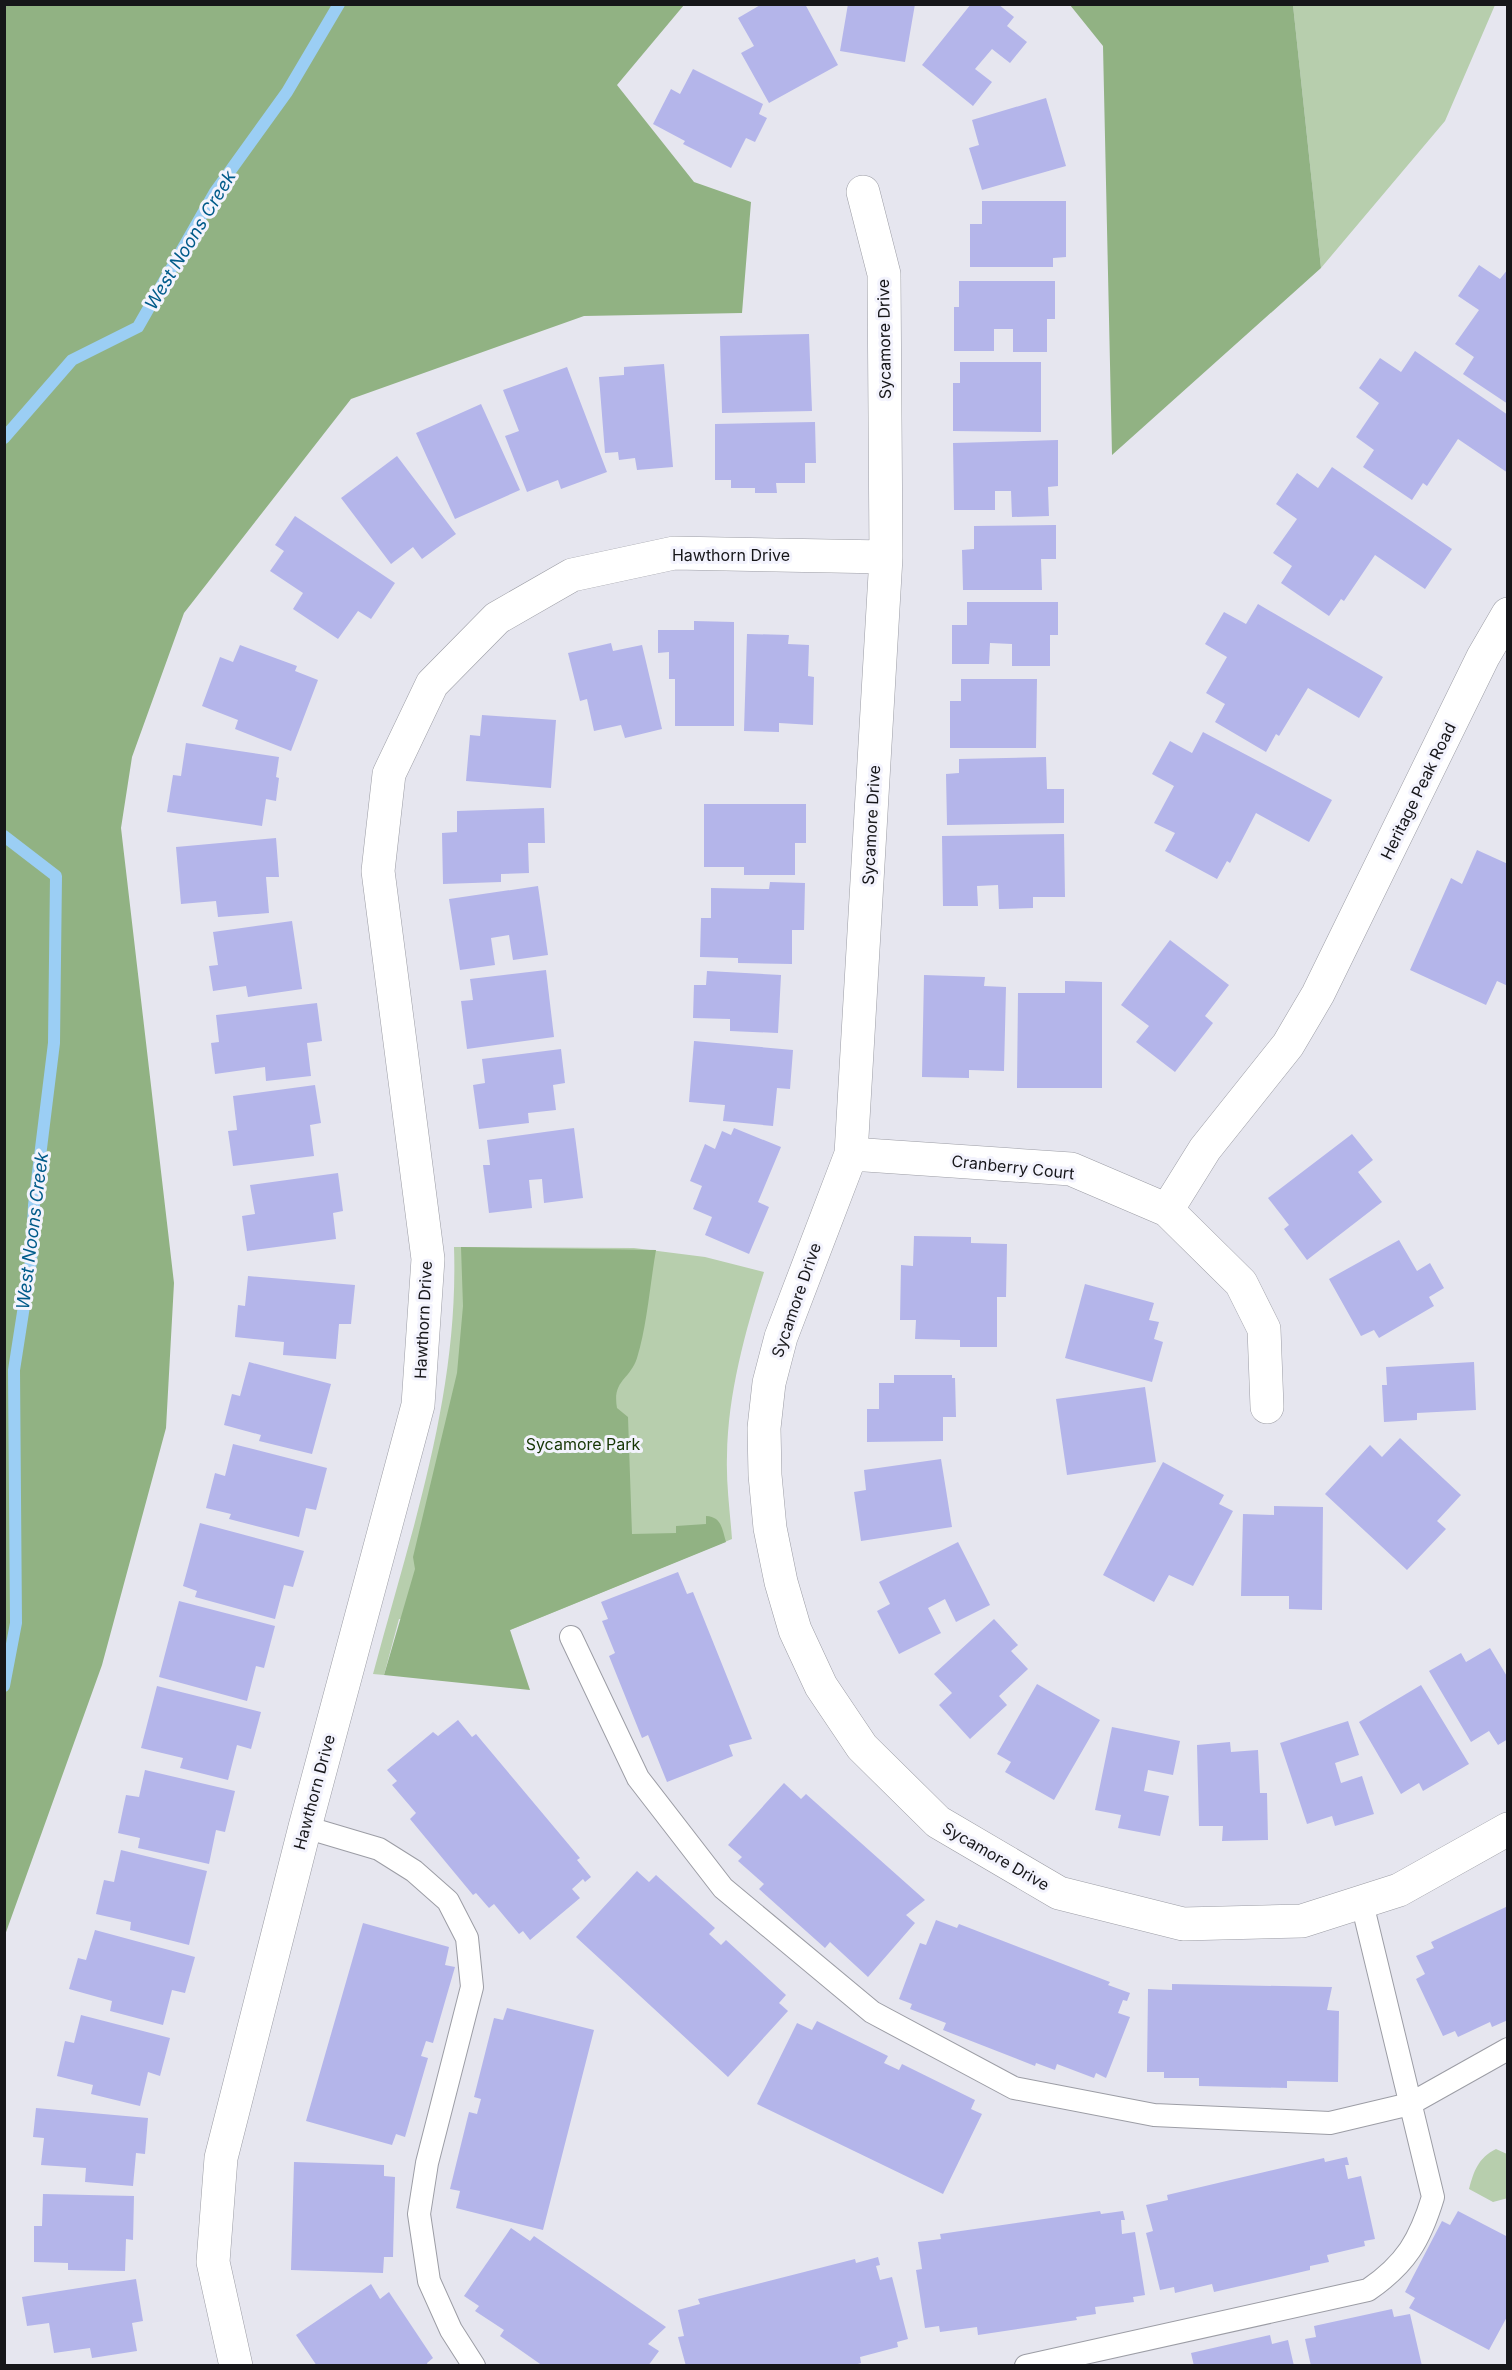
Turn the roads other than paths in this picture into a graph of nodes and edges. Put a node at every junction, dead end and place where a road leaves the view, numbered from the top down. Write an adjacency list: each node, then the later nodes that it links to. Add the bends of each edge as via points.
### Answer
1 (863, 192): 2 (street, Sycamore Drive, via 884,274)
2 (886, 557): 4 (street, Sycamore Drive); 8 (street, Hawthorn Drive, via 674,553 572,575 497,618 432,684 389,774 378,871 428,1259 418,1405)
3 (1508, 614): 5 (street, Heritage Peak Road, via 1288,1045 1205,1149)
4 (851, 1154): 5 (street, Cranberry Court, via 1071,1169); 10 (street, Sycamore Drive, via 781,1337 769,1383 764,1428 770,1528 795,1630 821,1686 862,1747 938,1822 1059,1893 1183,1924 1302,1921)
5 (1167, 1210): 6 (street, Cranberry Court, via 1241,1283 1264,1329)
6 (1267, 1407)
7 (571, 1637): 12 (lane, via 638,1778 723,1888 872,2012 1014,2088 1154,2115 1330,2123)
8 (305, 1827): 13 (street, Hawthorn Drive, via 222,2157 213,2262); 14 (lane, via 379,1849 414,1870 448,1901 467,1938 472,1987 427,2163 419,2214 429,2281 451,2330)
9 (1508, 1829): 10 (street, Sycamore Drive, via 1399,1890)
10 (1362, 1903): 12 (lane)
11 (1508, 2049): 12 (lane)
12 (1410, 2104): 15 (lane, via 1433,2197 1424,2228 1407,2256 1377,2284 1368,2290)
13 (236, 2366)
14 (474, 2366)
15 (1026, 2366)

